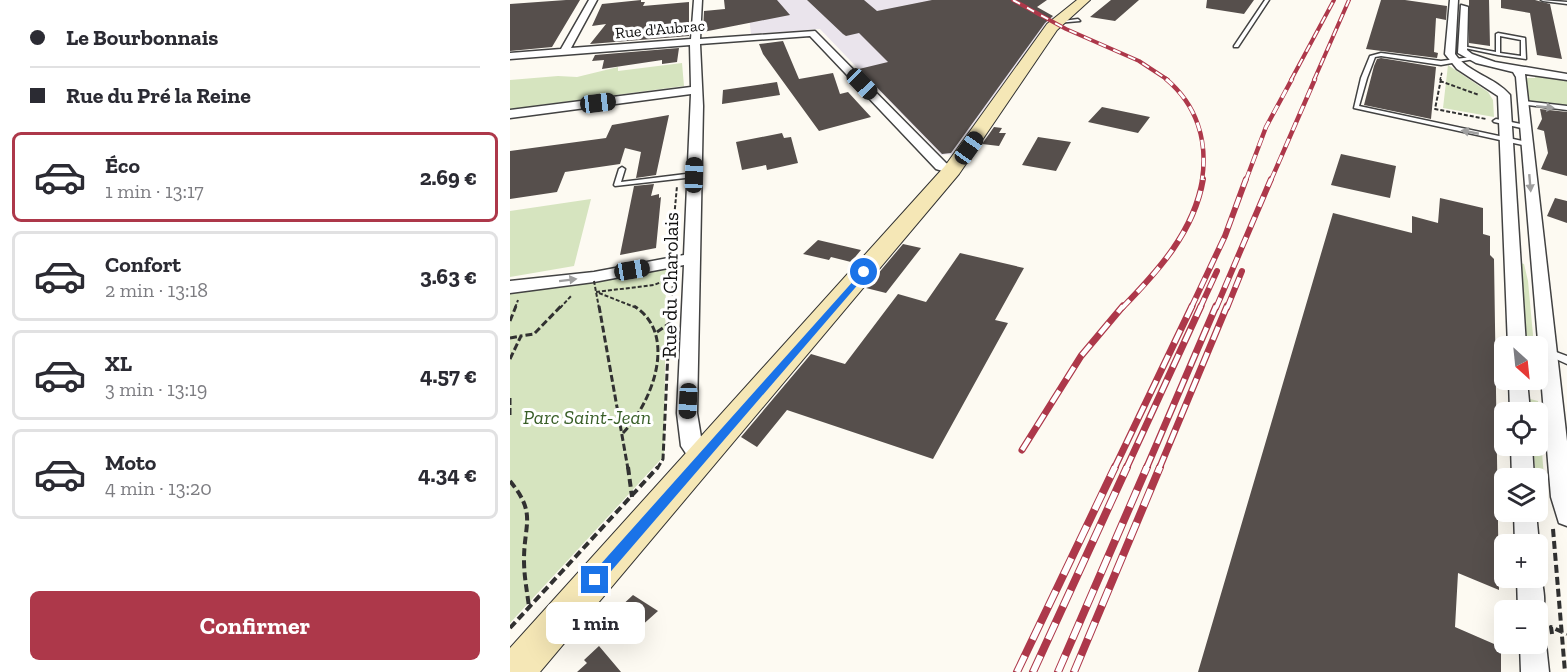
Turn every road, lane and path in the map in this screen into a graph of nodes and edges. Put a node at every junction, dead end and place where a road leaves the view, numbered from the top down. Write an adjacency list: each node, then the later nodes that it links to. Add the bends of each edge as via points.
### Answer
1 (593, 0): 14 (street)
2 (698, 0): 11 (street, Rue du Charolais)
3 (1084, 0): 10 (main road)
4 (1267, 0): 12 (lane)
5 (1454, 0): 18 (street)
6 (1465, 0): 13 (street)
7 (1544, 0): 8 (lane)
8 (1567, 3)
9 (1078, 20): 10 (lane)
10 (1057, 22): 31 (main road)
11 (695, 41): 14 (street, Rue d'Aubrac); 22 (street, Rue du Charolais); 31 (street, Rue d'Aubrac, via 812,33 941,166)
12 (1236, 46)
13 (1462, 47): 15 (lane); 17 (street, via 1463,54)
14 (564, 52): 16 (street, Rue d'Aubrac)
15 (1498, 54): 19 (lane); 19 (lane, via 1498,34 1523,39 1524,58)
16 (510, 56)
17 (1471, 59): 18 (lane); 19 (street)
18 (1449, 62): 21 (path); 27 (street, via 1504,95); 29 (lane, one-way to 18, via 1356,107 1373,56 1380,53)
19 (1516, 62): 20 (street); 24 (street)
20 (1567, 77)
21 (1440, 81): 23 (path); 27 (path, via 1436,109)
22 (697, 90): 26 (street); 32 (street, Rue du Charolais)
23 (1483, 96)
24 (1523, 104): 25 (lane, one-way to 25); 28 (street)
25 (1567, 108)
26 (510, 114)
27 (1501, 122): 28 (lane); 29 (street)
28 (1526, 135): 29 (lane); 47 (street, one-way to 47)
29 (1507, 140): 46 (street)
30 (622, 169): 33 (lane, via 616,185)
31 (952, 170): 56 (main road)
32 (694, 175): 33 (lane); 35 (street, Rue du Charolais)
33 (678, 177): 34 (path)
34 (671, 258)
35 (690, 259): 39 (street, one-way to 35); 56 (street, Rue du Charolais, via 687,413 692,446)
36 (669, 268): 37 (path)
37 (673, 277): 40 (path, via 654,285); 44 (path, via 670,323)
38 (605, 279): 40 (path, bridge, via 594,281)
39 (516, 289): 43 (path)
40 (595, 292): 41 (path); 44 (path, via 635,306 650,319); 55 (path, bridge)
41 (586, 293)
42 (578, 294): 45 (path, via 570,295 534,334)
43 (510, 321)
44 (657, 332): 49 (path)
45 (521, 336): 48 (path); 51 (path)
46 (1517, 336)
47 (1546, 336)
48 (510, 338)
49 (659, 348): 55 (path, via 645,402 633,426); 58 (path, via 668,352 663,459)
50 (1548, 352): 52 (lane); 59 (street)
51 (510, 359)
52 (1567, 360)
53 (510, 398): 54 (path)
54 (510, 416)
55 (623, 433): 58 (path, bridge)
56 (701, 459): 63 (main road)
57 (510, 482): 60 (path, via 524,497 529,517 524,555)
58 (632, 497): 60 (path)
59 (1567, 515)
60 (529, 607): 61 (path)
61 (510, 628)
62 (1534, 654): 64 (street)
63 (515, 672)
64 (1535, 672)

